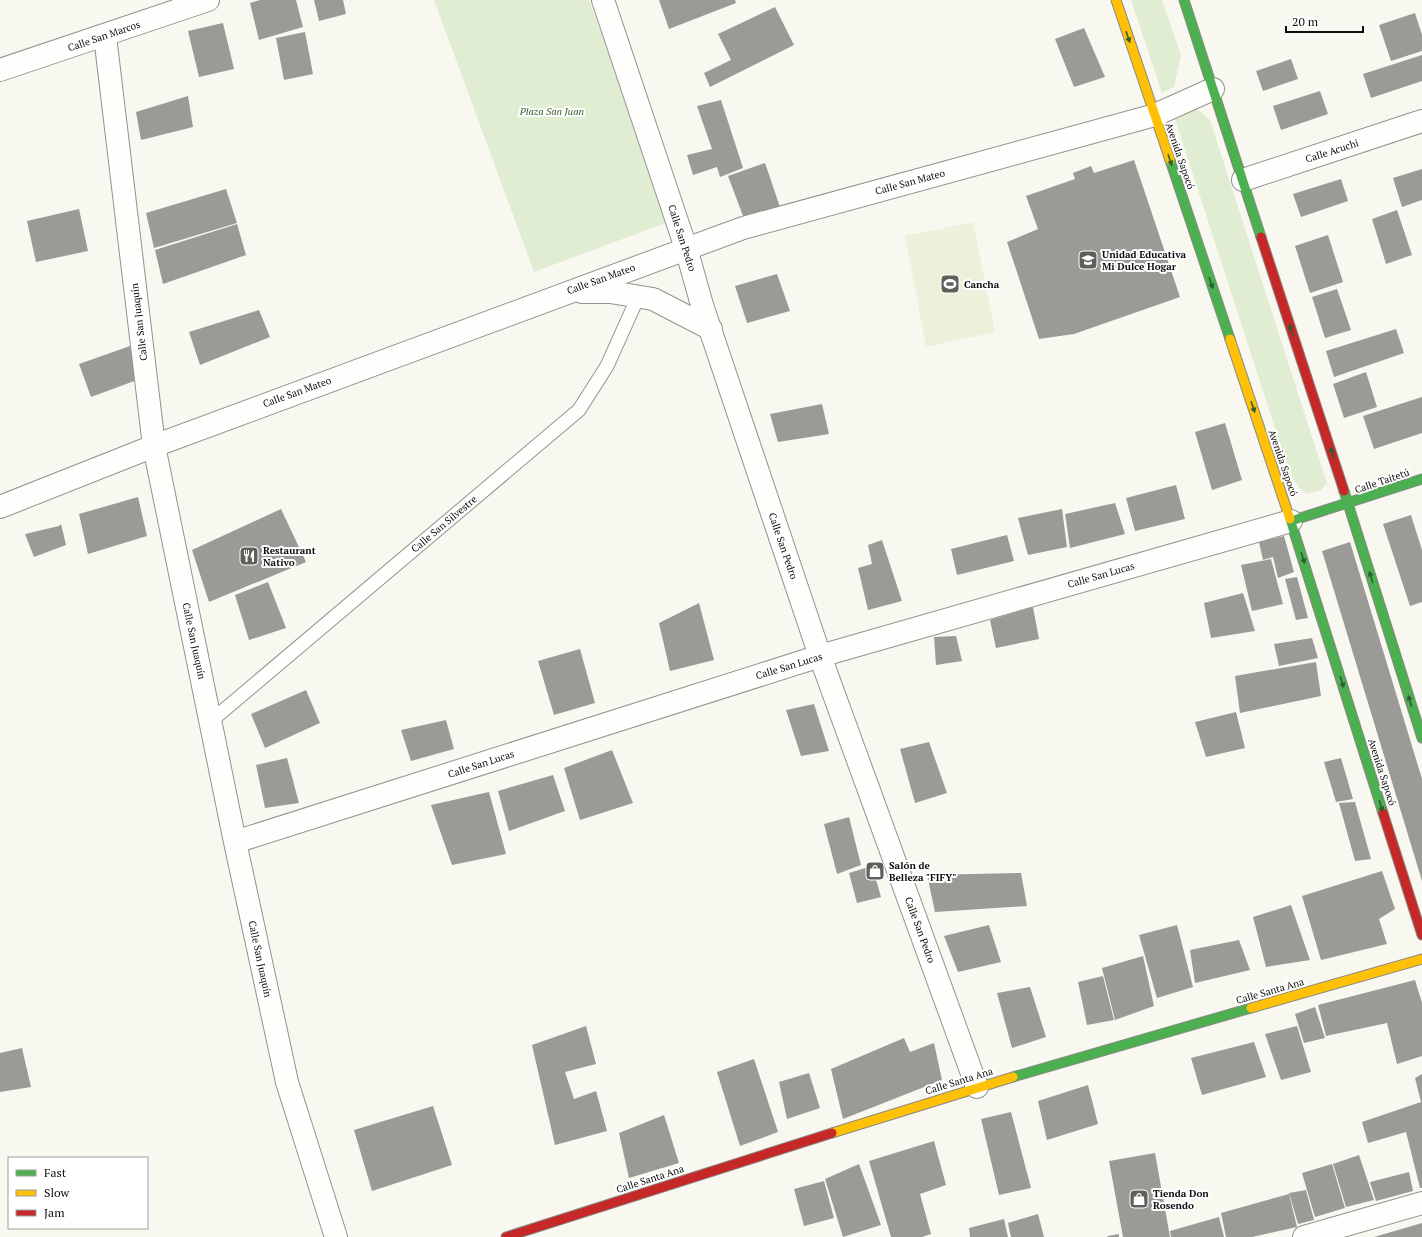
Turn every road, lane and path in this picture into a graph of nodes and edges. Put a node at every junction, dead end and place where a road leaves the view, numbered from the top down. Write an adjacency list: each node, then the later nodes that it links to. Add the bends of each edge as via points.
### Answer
1 (208, 0): 5 (street, Calle San Marcos)
2 (604, 0): 11 (street, Calle San Pedro)
3 (1116, 0): 8 (main road, Avenida Sapocó, one-way to 8)
4 (1184, 0): 7 (main road)
5 (105, 36): 6 (street, Calle San Marcos); 15 (street, Calle San Juaquín)
6 (0, 70)
7 (1213, 89): 8 (street, Calle San Mateo); 10 (main road)
8 (1155, 115): 11 (street, Calle San Mateo, via 743,228); 19 (main road, Avenida Sapocó, one-way to 19)
9 (1422, 121): 10 (street, Calle Acuchi)
10 (1242, 180): 17 (main road, one-way to 10)
11 (686, 248): 12 (street, Calle San Mateo); 14 (street, Calle San Pedro)
12 (567, 292): 13 (street, via 610,292); 15 (street, Calle San Mateo)
13 (638, 297): 14 (street, via 653,299); 21 (lane, Calle San Silvestre, via 607,366 579,410)
14 (711, 329): 20 (street, Calle San Pedro)
15 (154, 446): 18 (street, Calle San Mateo); 21 (street, Calle San Juaquín)
16 (1422, 478): 17 (main road, Calle Taitetú)
17 (1348, 504): 19 (main road, Calle San Lucas); 22 (main road, one-way to 17)
18 (0, 507)
19 (1291, 520): 20 (street, Calle San Lucas); 24 (main road, Avenida Sapocó, one-way to 24)
20 (820, 656): 23 (street, Calle San Lucas); 26 (street, Calle San Pedro)
21 (211, 721): 23 (street, Calle San Juaquín)
22 (1422, 738)
23 (235, 842): 28 (street, Calle San Juaquín, via 288,1082)
24 (1422, 935)
25 (1422, 959): 26 (main road, Calle Santa Ana)
26 (976, 1087): 29 (main road, Calle Santa Ana)
27 (1422, 1203): 30 (street)
28 (336, 1237)
29 (506, 1237)
30 (1304, 1237)

